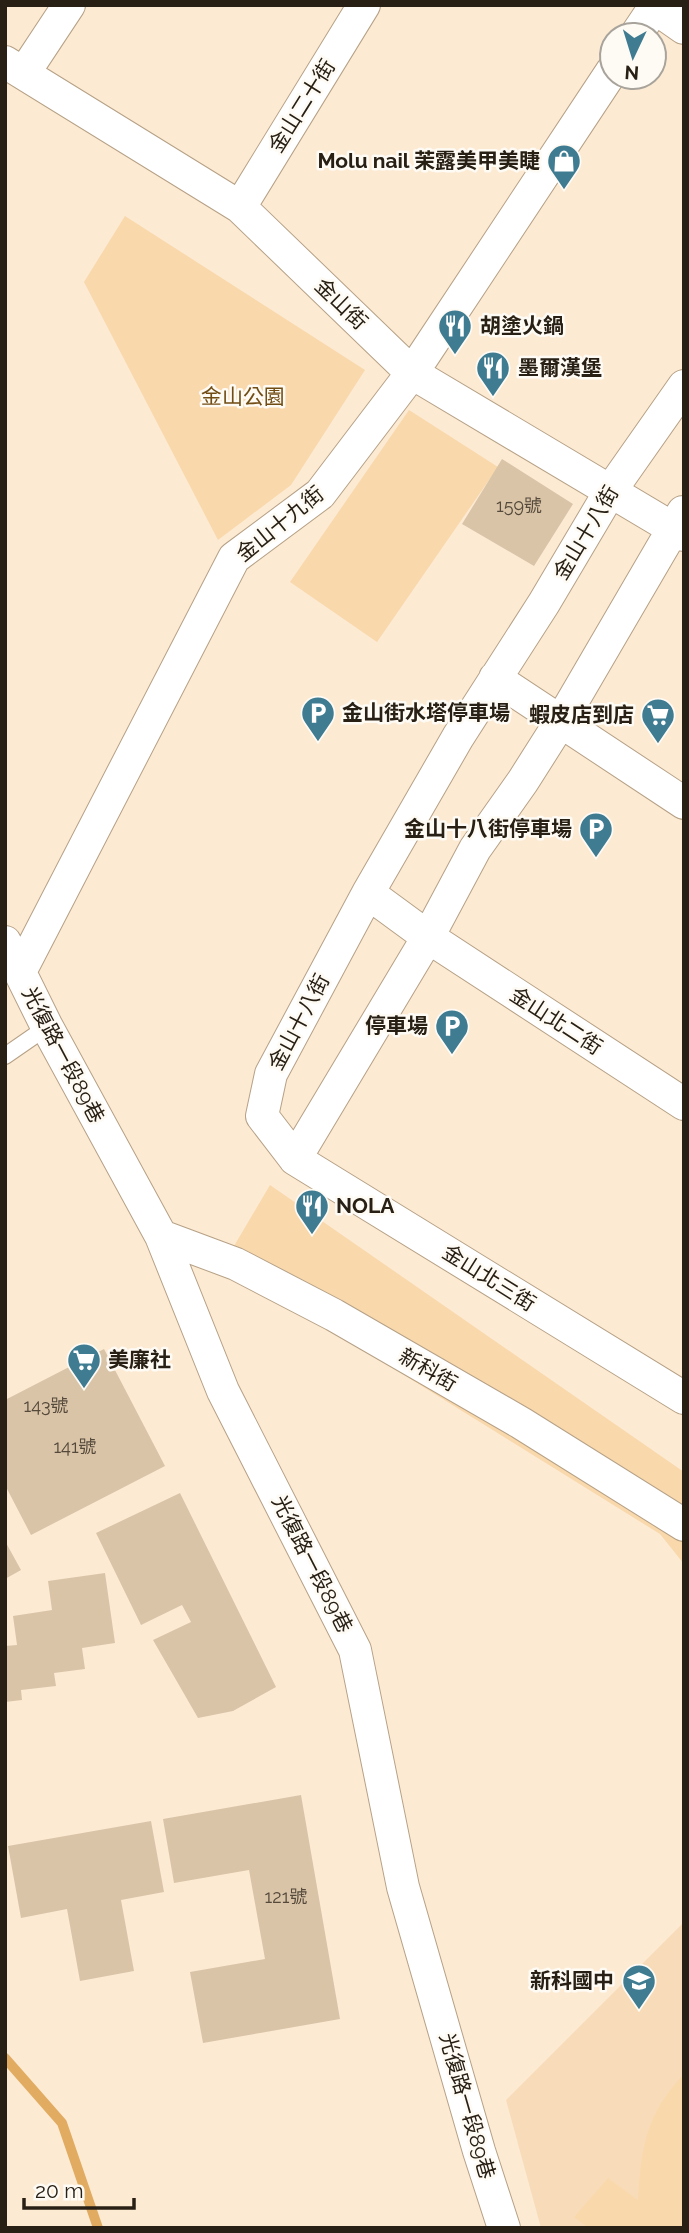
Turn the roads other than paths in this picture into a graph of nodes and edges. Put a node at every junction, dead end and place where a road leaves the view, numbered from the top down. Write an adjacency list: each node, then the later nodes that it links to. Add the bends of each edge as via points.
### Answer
1 (69, 5): 5 (street)
2 (364, 5): 7 (street, 金山二十街)
3 (652, 6): 4 (street)
4 (684, 27)
5 (15, 68): 7 (street, 金山街)
6 (599, 91): 8 (street, 金山十九街)
7 (240, 206): 8 (street, 金山街)
8 (412, 373): 10 (street, 金山街); 18 (street, 金山十九街, via 320,494 234,558)
9 (684, 386): 10 (street, 金山十八街)
10 (611, 490): 11 (street, 金山街); 12 (street, 金山十八街)
11 (680, 525): 13 (street)
12 (495, 678): 13 (street); 15 (street, 金山十八街)
13 (561, 721): 14 (street); 16 (street, via 475,849)
14 (684, 803)
15 (368, 893): 16 (street, 金山北二街); 22 (street, 金山十八街, via 271,1074 262,1116)
16 (428, 937): 21 (street, 金山北二街); 22 (street)
17 (5, 942): 18 (street, 光復路一段89巷)
18 (20, 972): 19 (street, 光復路一段89巷)
19 (47, 1027): 20 (lane); 23 (street, 光復路一段89巷)
20 (5, 1056)
21 (684, 1104)
22 (295, 1159): 24 (street, 金山北三街)
23 (161, 1236): 25 (street, 新科街, via 236,1264 334,1315 521,1423); 26 (street, 光復路一段89巷, via 223,1391 355,1650 402,1887)
24 (684, 1398)
25 (684, 1525)
26 (504, 2228)

